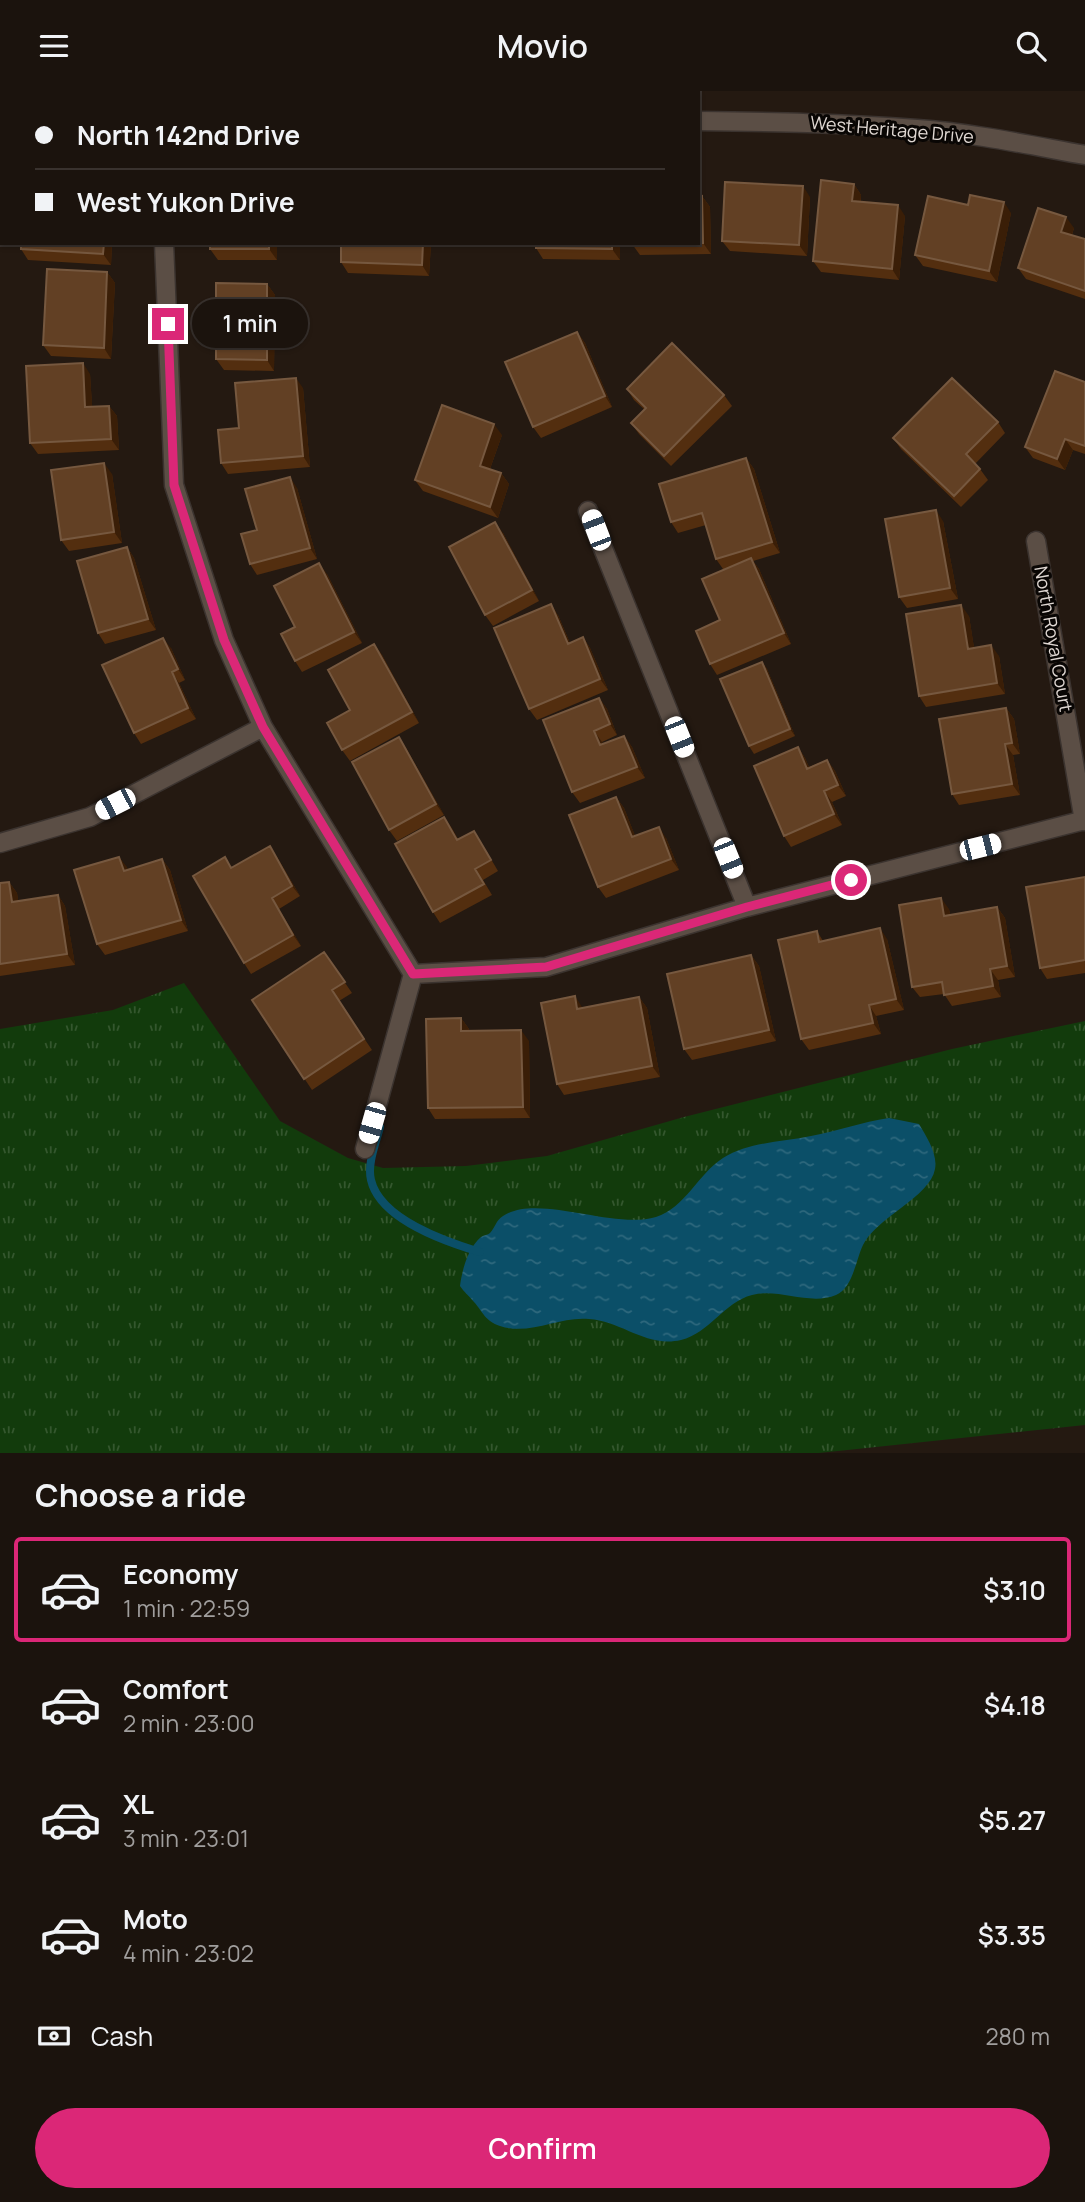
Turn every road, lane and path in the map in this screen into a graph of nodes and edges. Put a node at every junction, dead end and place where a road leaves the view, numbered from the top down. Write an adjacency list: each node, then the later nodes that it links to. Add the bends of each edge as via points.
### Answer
1 (700, 121): 2 (street, West Heritage Drive, via 919,129)
2 (1085, 155)
3 (164, 245): 6 (street, via 174,485 224,640)
4 (588, 511): 9 (street)
5 (1036, 541): 7 (street, North Royal Court)
6 (263, 727): 8 (street, via 90,817); 10 (street)
7 (1084, 820): 9 (street)
8 (0, 843)
9 (747, 907): 10 (street, via 546,967)
10 (413, 974): 11 (street)
11 (365, 1149)

